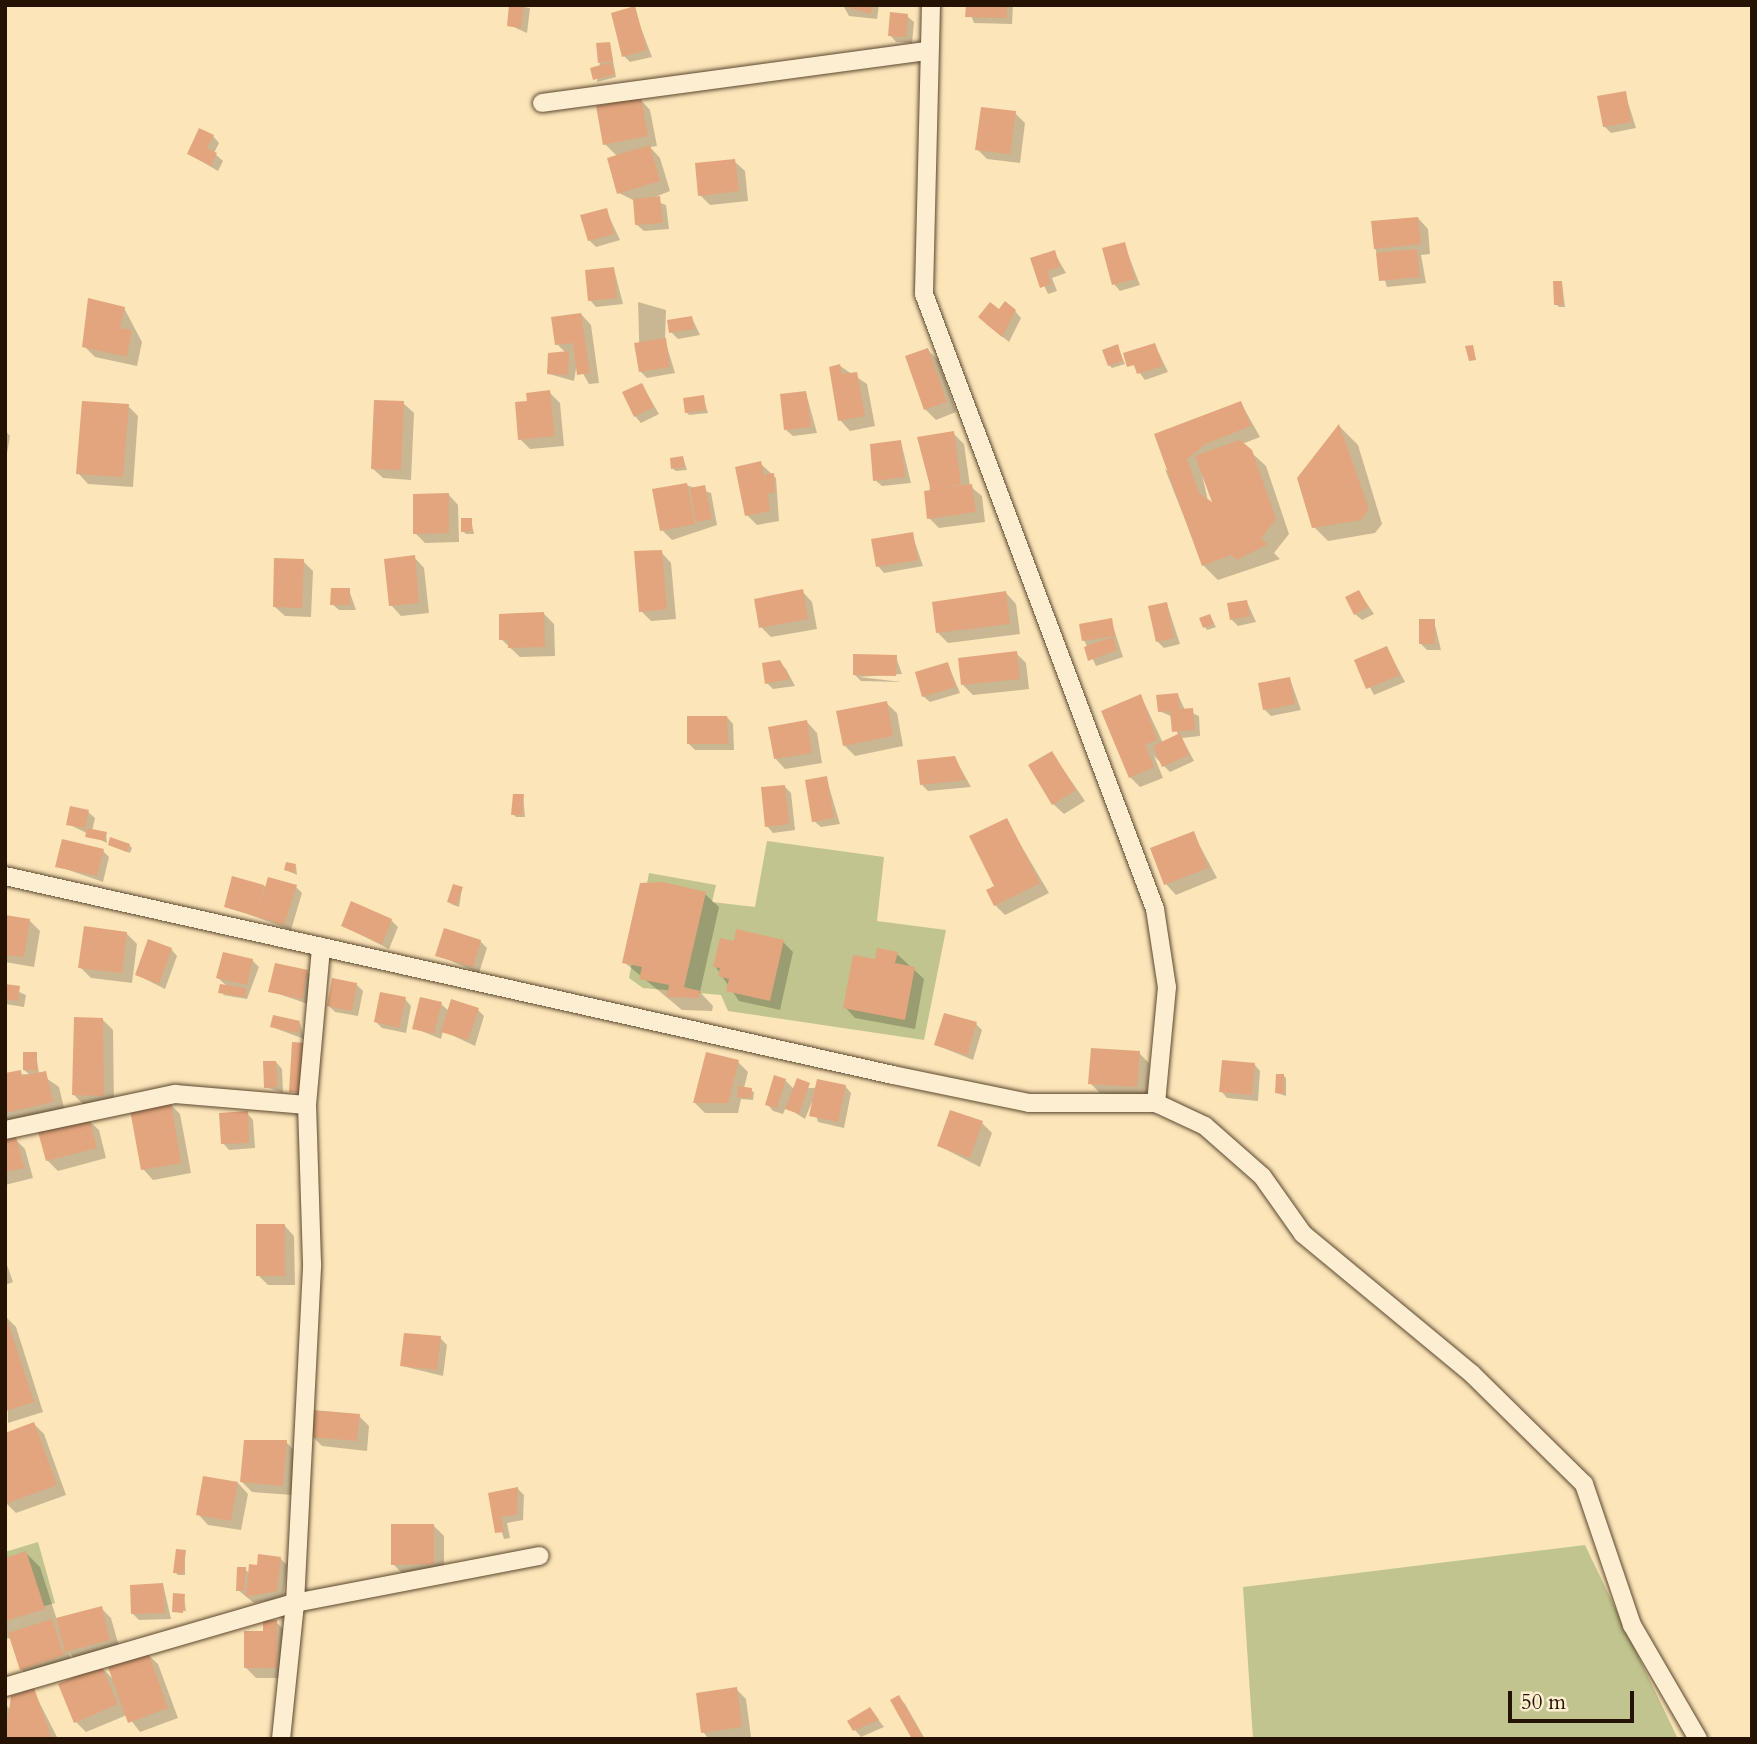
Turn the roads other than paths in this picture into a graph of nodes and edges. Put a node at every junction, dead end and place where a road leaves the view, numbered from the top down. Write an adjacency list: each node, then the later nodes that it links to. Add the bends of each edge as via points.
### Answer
1 (930, 5): 2 (street)
2 (929, 51): 3 (street); 6 (street, via 923,294 1155,909 1167,987)
3 (542, 103)
4 (5, 876): 5 (street)
5 (321, 947): 6 (street, via 1029,1103); 7 (street)
6 (1156, 1103): 13 (street, via 1205,1126 1262,1177 1303,1234 1472,1374 1584,1484 1632,1625)
7 (307, 1105): 8 (street, via 175,1094); 10 (street, via 312,1263)
8 (5, 1130)
9 (540, 1556): 10 (street)
10 (295, 1603): 11 (street); 12 (street)
11 (5, 1687)
12 (281, 1739)
13 (1698, 1739)

